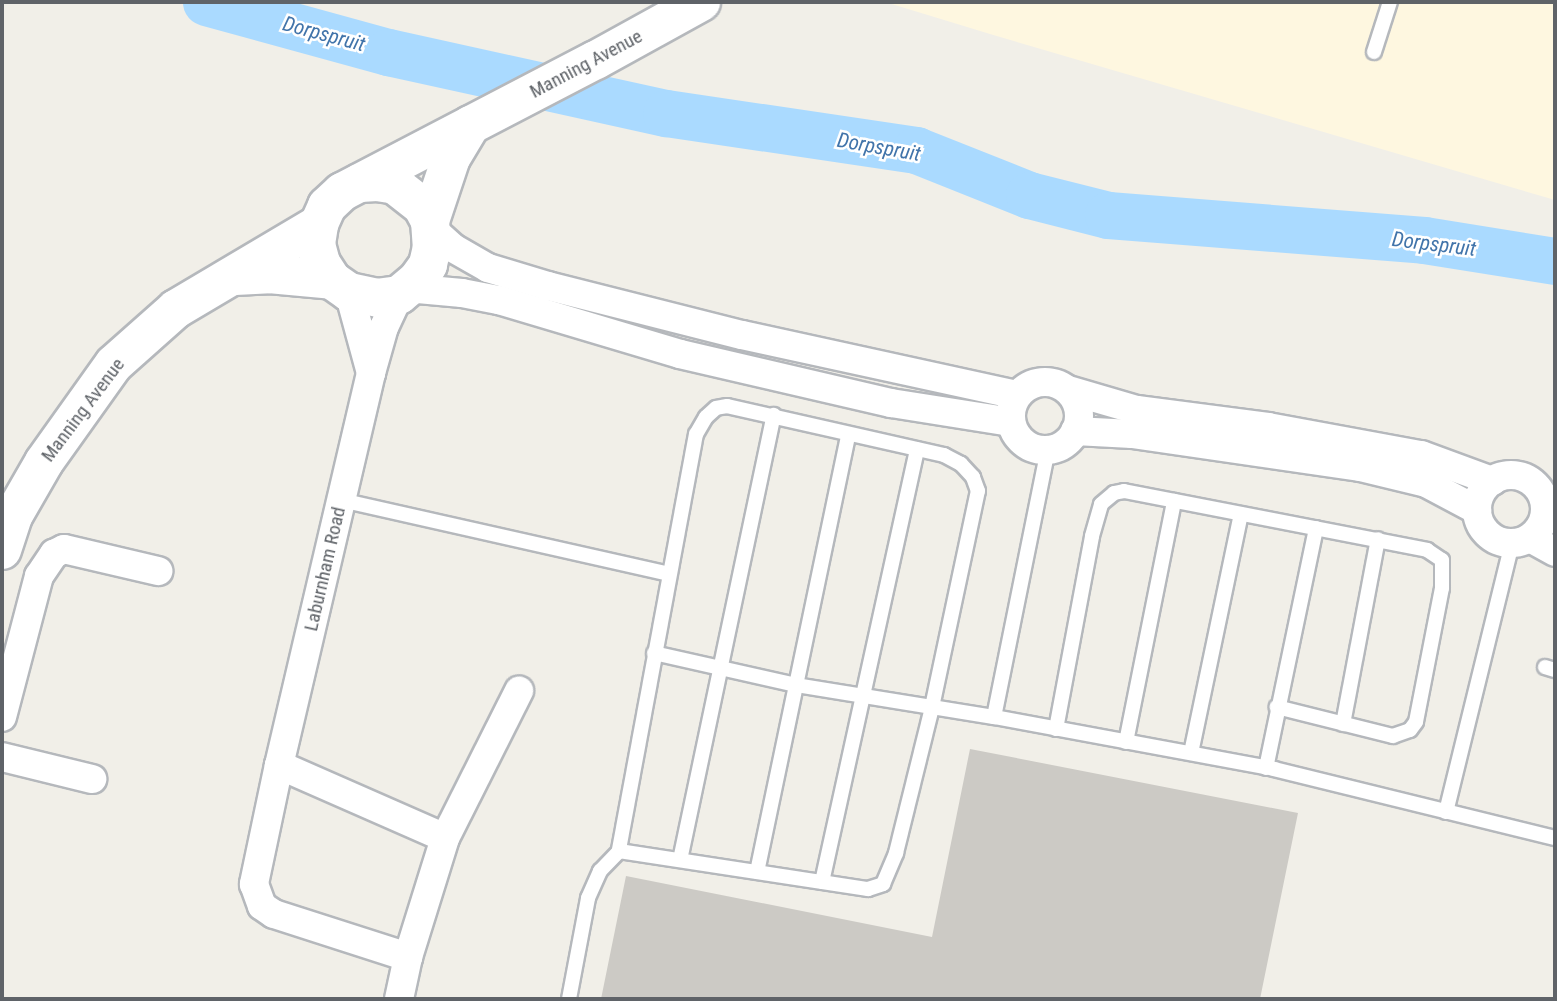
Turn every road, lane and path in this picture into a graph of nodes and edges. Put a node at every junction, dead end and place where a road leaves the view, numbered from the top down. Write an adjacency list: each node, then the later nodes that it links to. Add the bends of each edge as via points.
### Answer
1 (701, 2): 4 (street, Manning Avenue)
2 (1390, 2): 3 (lane)
3 (1374, 52)
4 (479, 120): 5 (street, Manning Avenue); 7 (street, via 451,158)
5 (360, 183): 6 (street, via 327,206); 7 (street, via 395,185 422,206)
6 (319, 224): 8 (street, Manning Avenue); 9 (street, via 316,244 321,263)
7 (431, 225): 10 (street, via 428,265); 13 (street, via 453,248 488,268)
8 (234, 276): 9 (street, Manning Avenue, via 269,274); 28 (street, Manning Avenue, via 157,323 114,364 44,461 13,516)
9 (341, 286): 10 (street, via 378,298); 11 (street, Laburnham Road)
10 (403, 291): 11 (street, Laburnham Road, via 384,327); 13 (street, via 462,293 499,300 680,354 891,403)
11 (371, 373): 20 (street, Laburnham Road)
12 (1068, 390): 13 (street, via 1047,381 1026,387); 15 (street, via 1079,409); 19 (street, via 1137,411 1268,427 1421,455)
13 (1015, 408): 18 (street, via 1021,440)
14 (774, 415): 16 (lane); 31 (lane, via 727,406 706,417 696,434); 33 (lane)
15 (1075, 431): 18 (street, via 1059,447); 23 (street, via 1132,434 1360,467 1426,484)
16 (848, 435): 17 (lane); 34 (lane)
17 (917, 449): 36 (lane); 37 (lane, via 961,464 978,491)
18 (1048, 449): 40 (lane)
19 (1492, 481): 22 (street, via 1503,476 1525,478); 23 (street)
20 (341, 500): 31 (lane); 46 (street, Laburnham Road)
21 (1174, 501): 24 (lane); 42 (lane, via 1124,491 1101,504); 43 (lane)
22 (1550, 506): 27 (street, via 1543,523)
23 (1477, 510): 27 (street, via 1488,534)
24 (1241, 514): 25 (lane); 44 (lane)
25 (1316, 528): 26 (lane); 38 (lane)
26 (1378, 540): 41 (lane); 41 (lane, via 1434,552 1445,568 1443,588 1416,722 1393,736)
27 (1521, 541): 29 (street); 49 (lane)
28 (2, 550)
29 (1555, 552)
30 (158, 571): 39 (street, via 64,548 54,554 38,576)
31 (669, 573): 32 (lane)
32 (654, 653): 33 (lane); 52 (lane)
33 (720, 668): 34 (lane); 53 (lane)
34 (796, 685): 36 (lane); 54 (lane)
35 (519, 691): 50 (street)
36 (861, 696): 37 (lane); 55 (lane)
37 (932, 707): 40 (lane); 55 (lane, via 896,853 883,884 868,890)
38 (1276, 707): 41 (lane); 47 (lane)
39 (2, 717)
40 (994, 717): 42 (lane)
41 (1343, 724)
42 (1056, 729): 43 (lane)
43 (1126, 741): 44 (lane)
44 (1191, 754): 47 (lane)
45 (2, 757): 48 (street)
46 (279, 765): 50 (street); 56 (street, Laburnham Road, via 254,884 262,906 274,914)
47 (1266, 768): 49 (lane)
48 (92, 779)
49 (1446, 812): 51 (lane)
50 (445, 838): 56 (street)
51 (1555, 838)
52 (619, 851): 53 (lane); 58 (lane, via 600,871 588,898)
53 (680, 860): 54 (lane)
54 (757, 872): 55 (lane)
55 (822, 883)
56 (408, 957): 57 (street)
57 (399, 999)
58 (569, 999)

